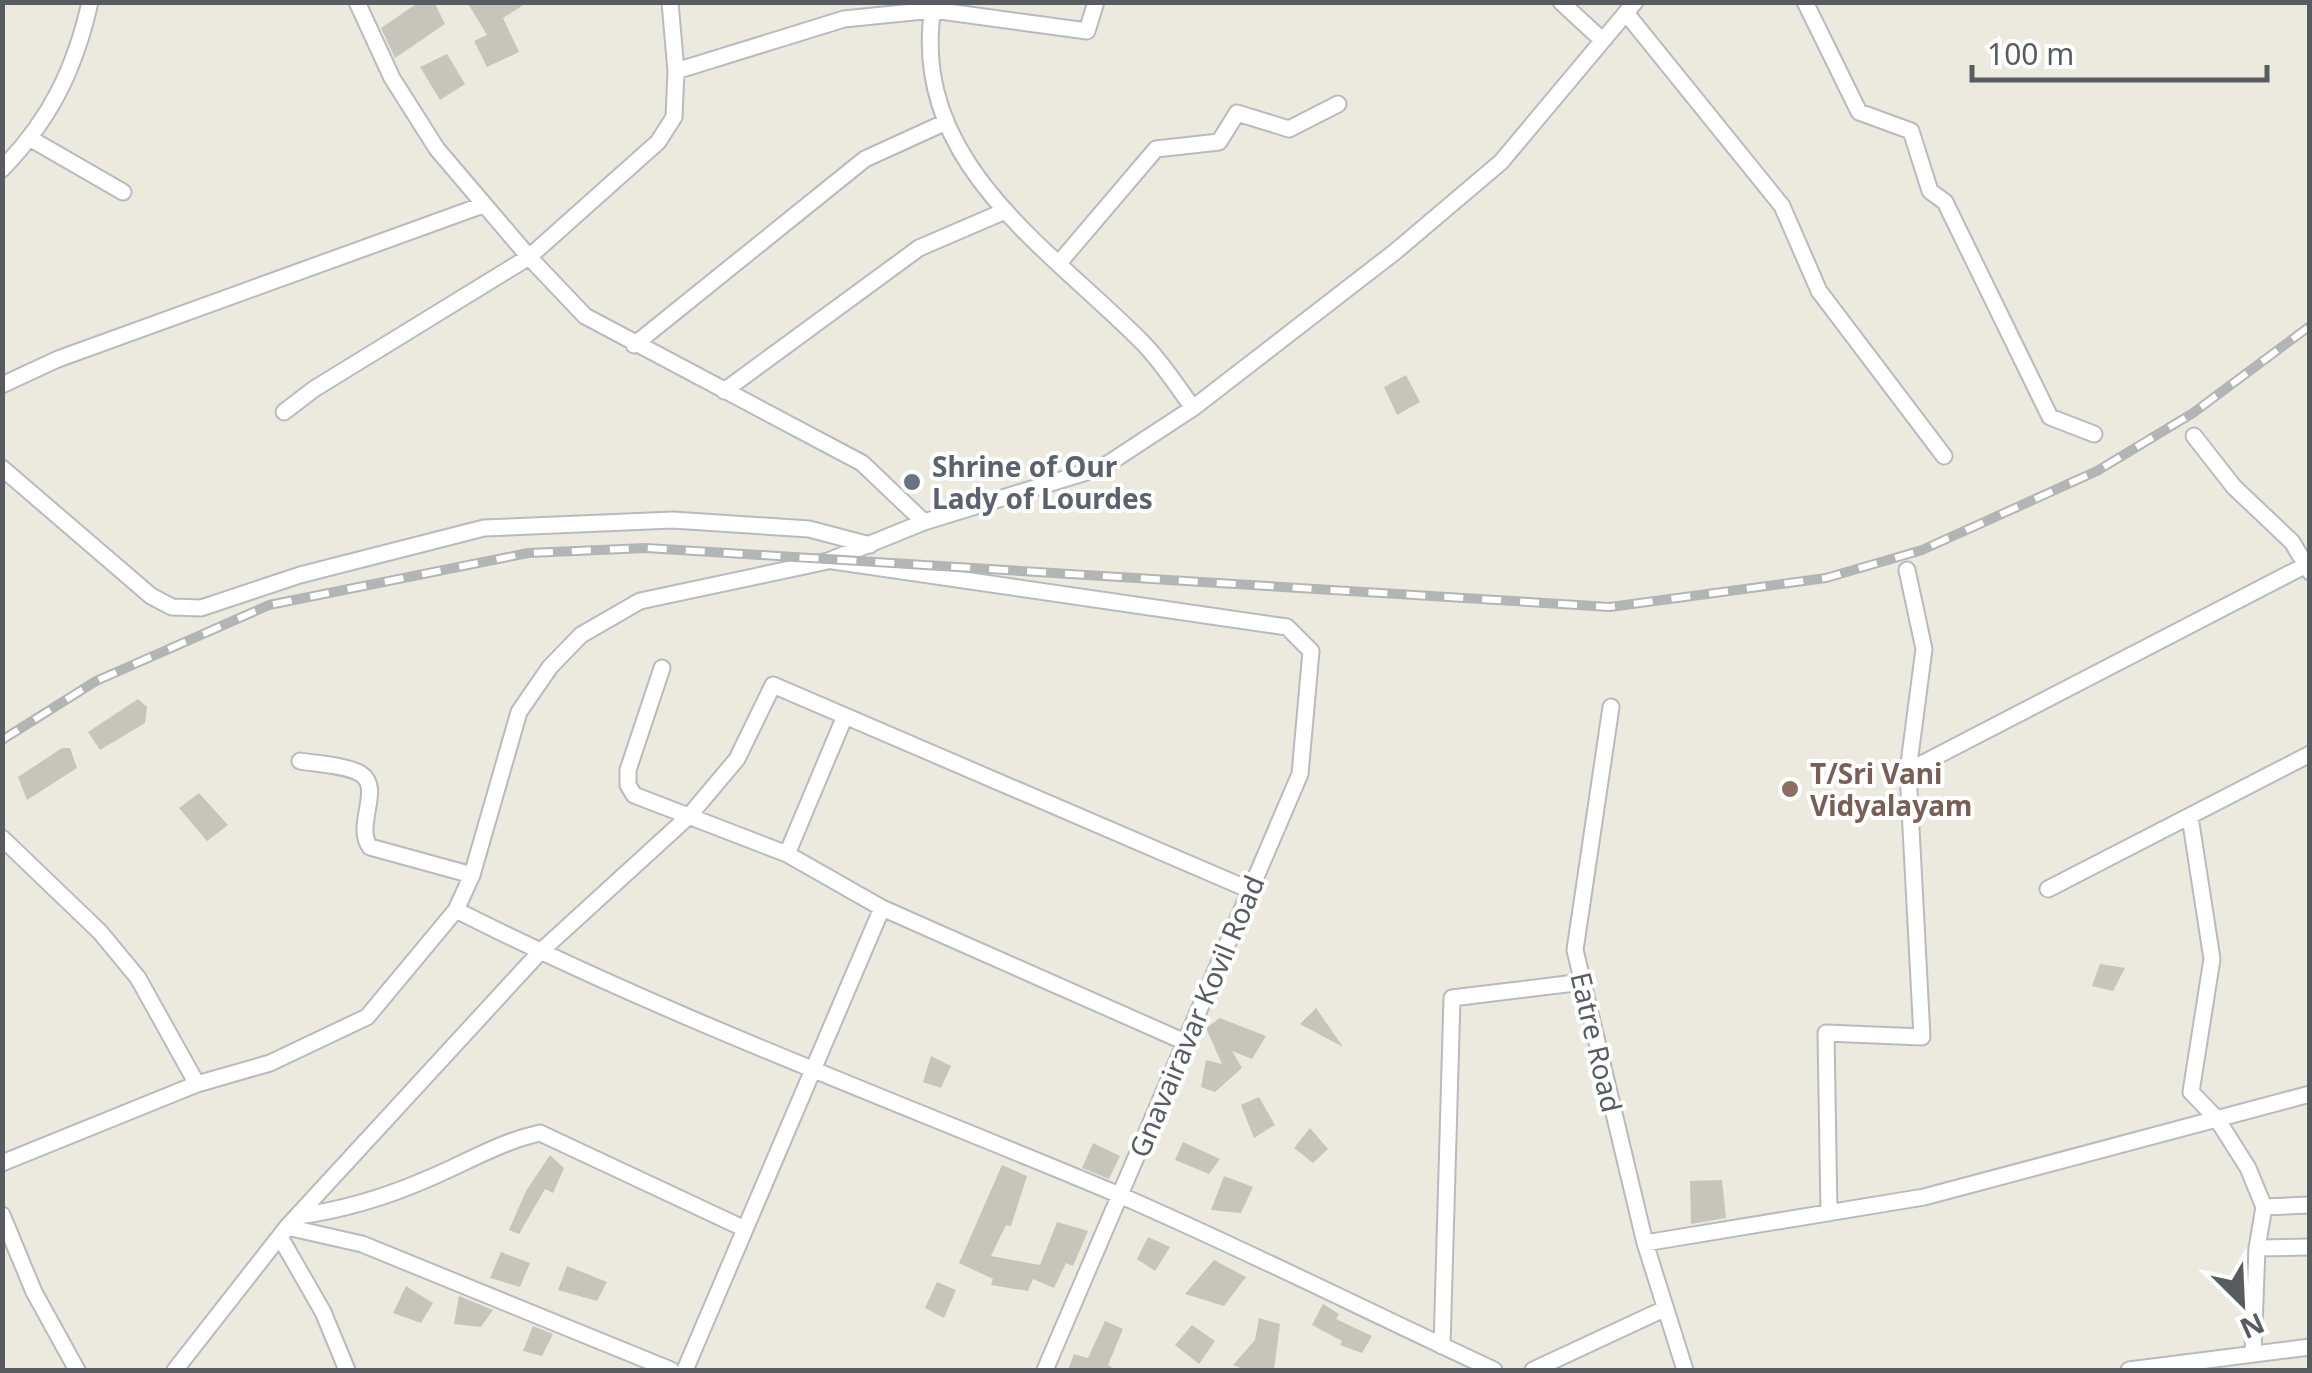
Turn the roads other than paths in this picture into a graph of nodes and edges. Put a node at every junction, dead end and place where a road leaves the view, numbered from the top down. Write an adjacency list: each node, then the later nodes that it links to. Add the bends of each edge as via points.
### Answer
1 (90, 2): 15 (street, via 76,60)
2 (357, 2): 18 (street, via 392,78)
3 (670, 2): 12 (street)
4 (838, 2): 10 (street)
5 (1096, 2): 8 (street, via 1087,31)
6 (1561, 2): 11 (street)
7 (1805, 2): 27 (street, via 1859,112 1911,130 1930,191 1945,202 2050,417)
8 (933, 6): 10 (street); 14 (street, via 934,98)
9 (1630, 8): 11 (street); 29 (street, via 1782,206 1818,291)
10 (844, 19): 12 (street)
11 (1602, 40): 25 (street, via 1501,162)
12 (676, 71): 20 (street, via 674,116 658,142)
13 (1338, 104): 21 (street, via 1288,128 1238,113 1218,142 1156,150)
14 (946, 122): 19 (street, via 963,160); 22 (street, via 865,160)
15 (31, 139): 16 (street); 17 (street)
16 (2, 169)
17 (123, 192)
18 (483, 205): 20 (street); 23 (street)
19 (1005, 211): 21 (street); 24 (street, via 919,248)
20 (528, 258): 22 (street, via 585,316); 26 (street)
21 (1059, 262): 25 (street, via 1146,345)
22 (634, 345): 24 (street)
23 (2, 385)
24 (724, 391): 31 (street, via 862,464)
25 (1194, 408): 31 (street, via 1104,467)
26 (284, 412)
27 (2094, 434)
28 (2194, 436): 33 (street, via 2234,487)
29 (1944, 456)
30 (2, 468): 34 (street, via 172,607 201,608 316,570 484,528 673,520 810,529)
31 (924, 522): 34 (street)
32 (2310, 532): 33 (street)
33 (2292, 542): 36 (street)
34 (870, 546): 35 (street)
35 (828, 561): 48 (street, via 640,602 581,635 519,712); 50 (street, Gnavairavar Kovil Road, via 1287,627 1312,652 1300,774)
36 (2308, 568): 43 (street)
37 (1908, 570): 43 (street, via 1924,648)
38 (662, 668): 44 (street, via 628,786 634,795)
39 (1611, 707): 54 (street, Eatre Road, via 1575,950)
40 (845, 716): 44 (street, via 773,685 736,759); 47 (street); 50 (street)
41 (2310, 754): 45 (street)
42 (300, 760): 48 (street, via 367,779 362,828 370,847)
43 (1908, 771): 64 (street, via 1922,1037 1826,1033)
44 (689, 816): 47 (street); 53 (street)
45 (2190, 817): 49 (street); 59 (street, via 2212,958 2191,1092)
46 (2, 838): 57 (street, via 138,978)
47 (787, 854): 51 (street)
48 (472, 875): 52 (street)
49 (2048, 888)
50 (1250, 890): 55 (street, Gnavairavar Kovil Road)
51 (882, 908): 55 (street); 56 (street)
52 (456, 910): 53 (street); 57 (street, via 367,1017 270,1063)
53 (540, 952): 56 (street); 66 (street)
54 (1582, 982): 68 (street, Eatre Road); 72 (street, via 1452,998)
55 (1185, 1042): 61 (street, Gnavairavar Kovil Road)
56 (812, 1071): 61 (street); 67 (street)
57 (197, 1084): 60 (street)
58 (2310, 1094): 59 (street)
59 (2218, 1119): 63 (street); 64 (street, via 1924,1197)
60 (2, 1163)
61 (1119, 1196): 72 (street); 80 (street, Gnavairavar Kovil Road)
62 (2310, 1205): 63 (street)
63 (2264, 1207): 69 (street)
64 (1830, 1213): 68 (street)
65 (2, 1215): 75 (street)
66 (288, 1227): 67 (street, via 540,1133); 76 (street); 77 (street); 78 (street, via 362,1244)
67 (745, 1229): 79 (street)
68 (1645, 1243): 71 (street, Eatre Road)
69 (2257, 1248): 70 (street); 74 (street)
70 (2310, 1248)
71 (1664, 1309): 82 (street); 83 (street, Eatre Road)
72 (1442, 1346): 81 (street)
73 (2310, 1347): 74 (street)
74 (2253, 1353): 84 (street)
75 (77, 1370)
76 (174, 1370)
77 (347, 1370)
78 (671, 1370)
79 (685, 1370)
80 (1044, 1370)
81 (1494, 1370)
82 (1533, 1370)
83 (1685, 1370)
84 (2129, 1370)

